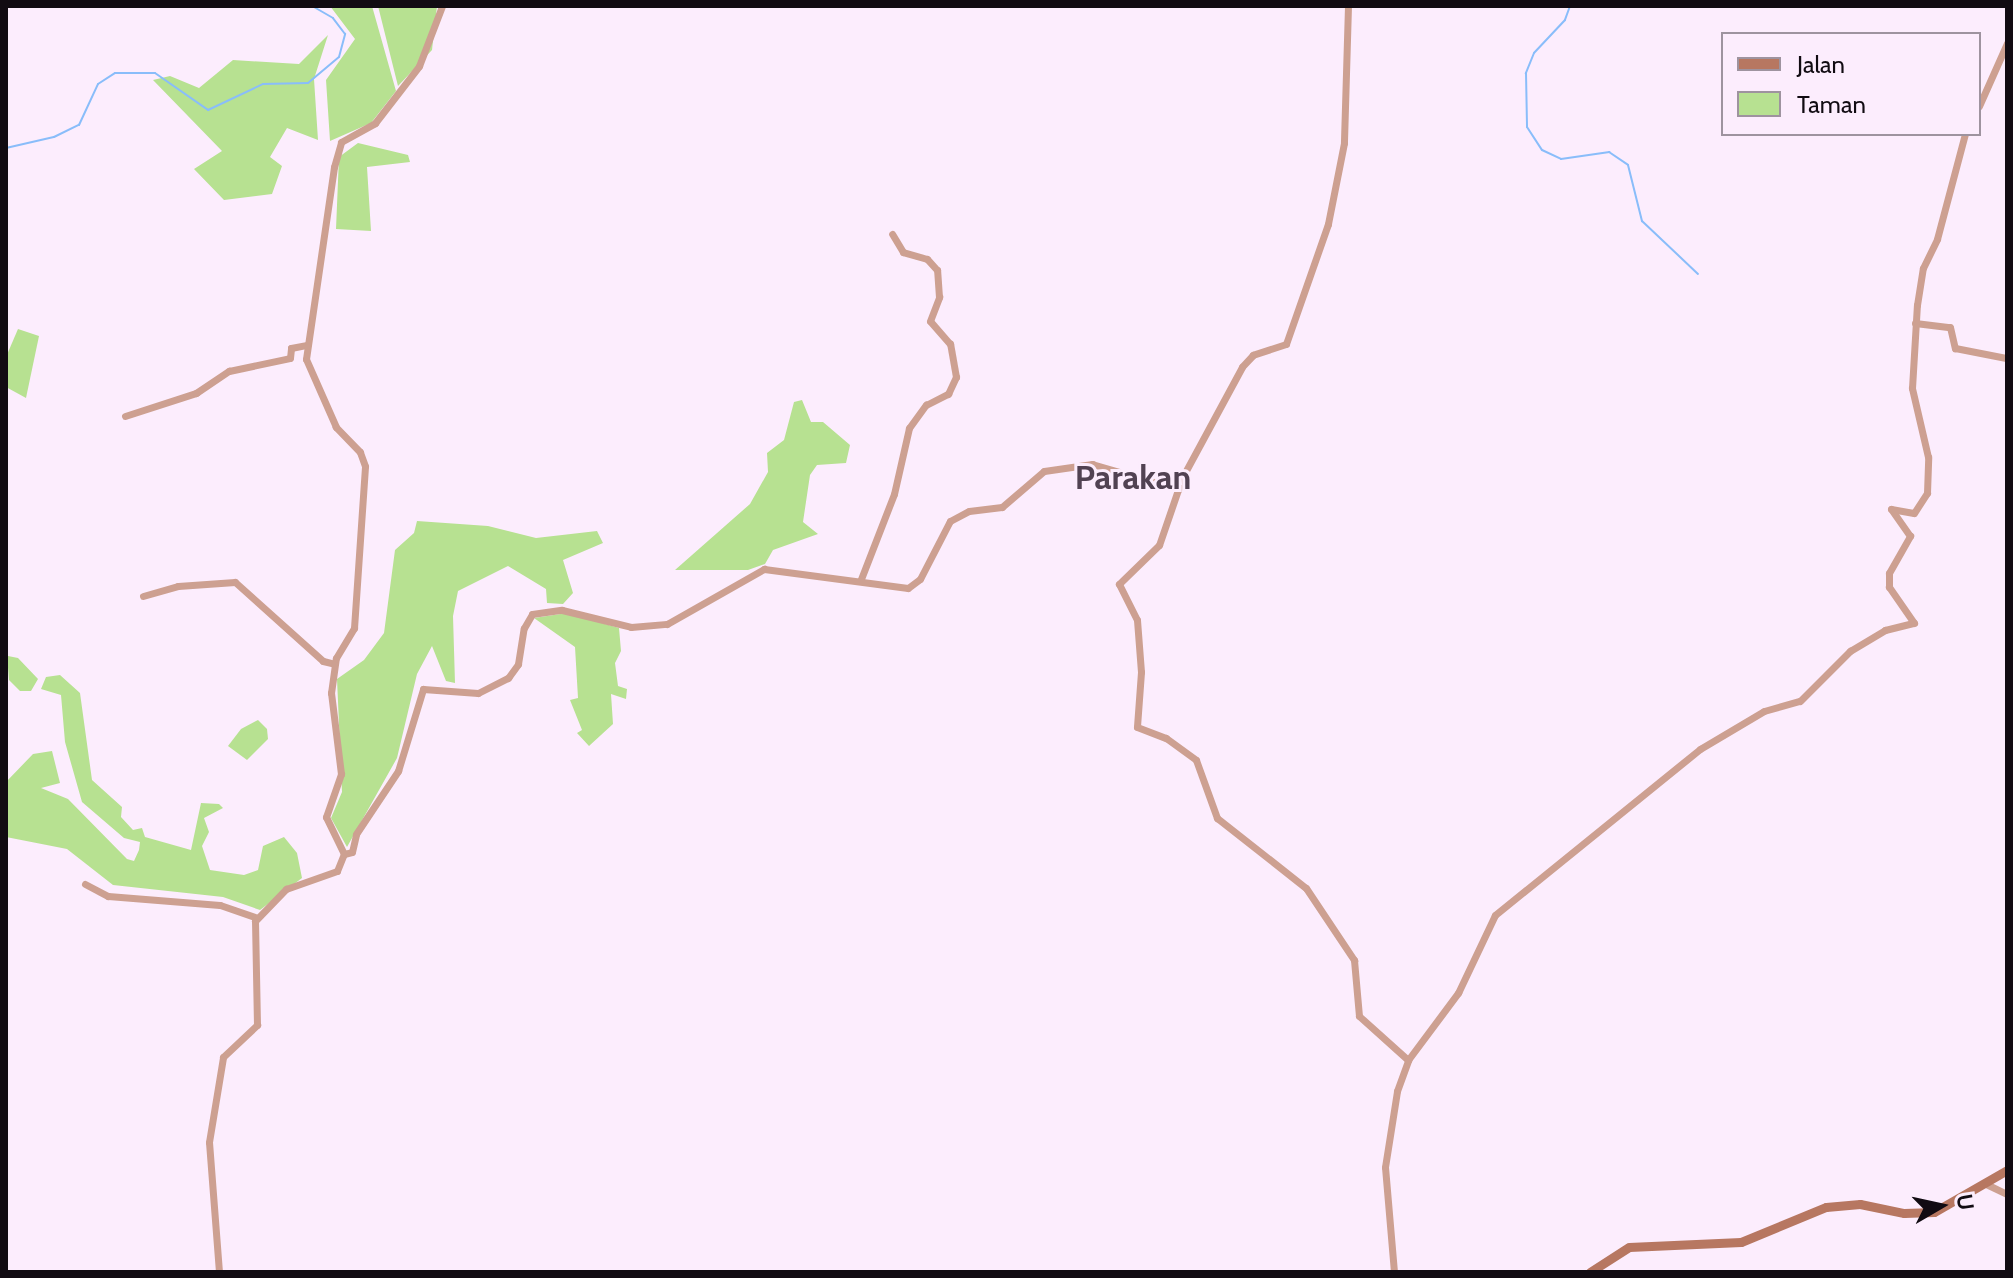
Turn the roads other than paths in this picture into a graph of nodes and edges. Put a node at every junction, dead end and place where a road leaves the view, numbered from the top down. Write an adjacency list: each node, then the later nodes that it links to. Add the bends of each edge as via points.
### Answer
1 (442, 6): 8 (street, via 419,66 375,123 346,137 337,150)
2 (1348, 6): 11 (street, via 1346,134 1328,224 1286,344 1253,355 1242,367)
3 (2007, 43): 4 (street)
4 (1981, 102)
5 (1964, 136): 7 (street, via 1937,239 1923,268)
6 (892, 234): 12 (street, via 903,252 927,259 937,270 939,297 930,321 950,344 956,377 948,394 926,405 909,428 894,494)
7 (1915, 323): 9 (street, via 1950,327 1955,348); 18 (street, via 1912,388 1929,478 1918,511 1891,509 1910,536 1888,583 1913,615 1912,626 1885,630 1843,657 1800,701 1764,711 1700,749 1625,813 1515,894 1495,915 1458,993)
8 (306, 345): 10 (street, via 291,348 290,358 229,371 196,393); 14 (street, via 308,369 336,427 360,452 365,466 354,628)
9 (2006, 358)
10 (125, 416)
11 (1178, 489): 12 (street, via 1092,464 1044,471 1002,507 969,511 950,521 915,586 902,589); 18 (street, via 1152,555 1119,581 1137,620 1137,727 1166,738 1196,760 1217,818 1306,888 1354,960 1359,1016)
12 (861, 579): 15 (street, via 764,569 667,624 651,626 600,622 562,610 532,614 518,664 508,678 478,693 423,689 398,771 356,834 352,852)
13 (143, 596): 14 (street, via 178,586 235,582 323,661)
14 (335, 664): 15 (street, via 331,693 341,774 326,817)
15 (344, 854): 17 (street, via 337,871 286,889)
16 (85, 884): 17 (street, via 108,896 220,905)
17 (257, 918): 22 (street, via 257,1025 223,1057 209,1142)
18 (1408, 1060): 23 (street, via 1386,1148)
19 (2007, 1170): 20 (main road)
20 (1984, 1183): 21 (street); 24 (main road, via 1934,1212 1904,1213 1860,1204 1826,1207 1741,1242 1629,1247)
21 (2007, 1194)
22 (219, 1272)
23 (1394, 1272)
24 (1590, 1272)

